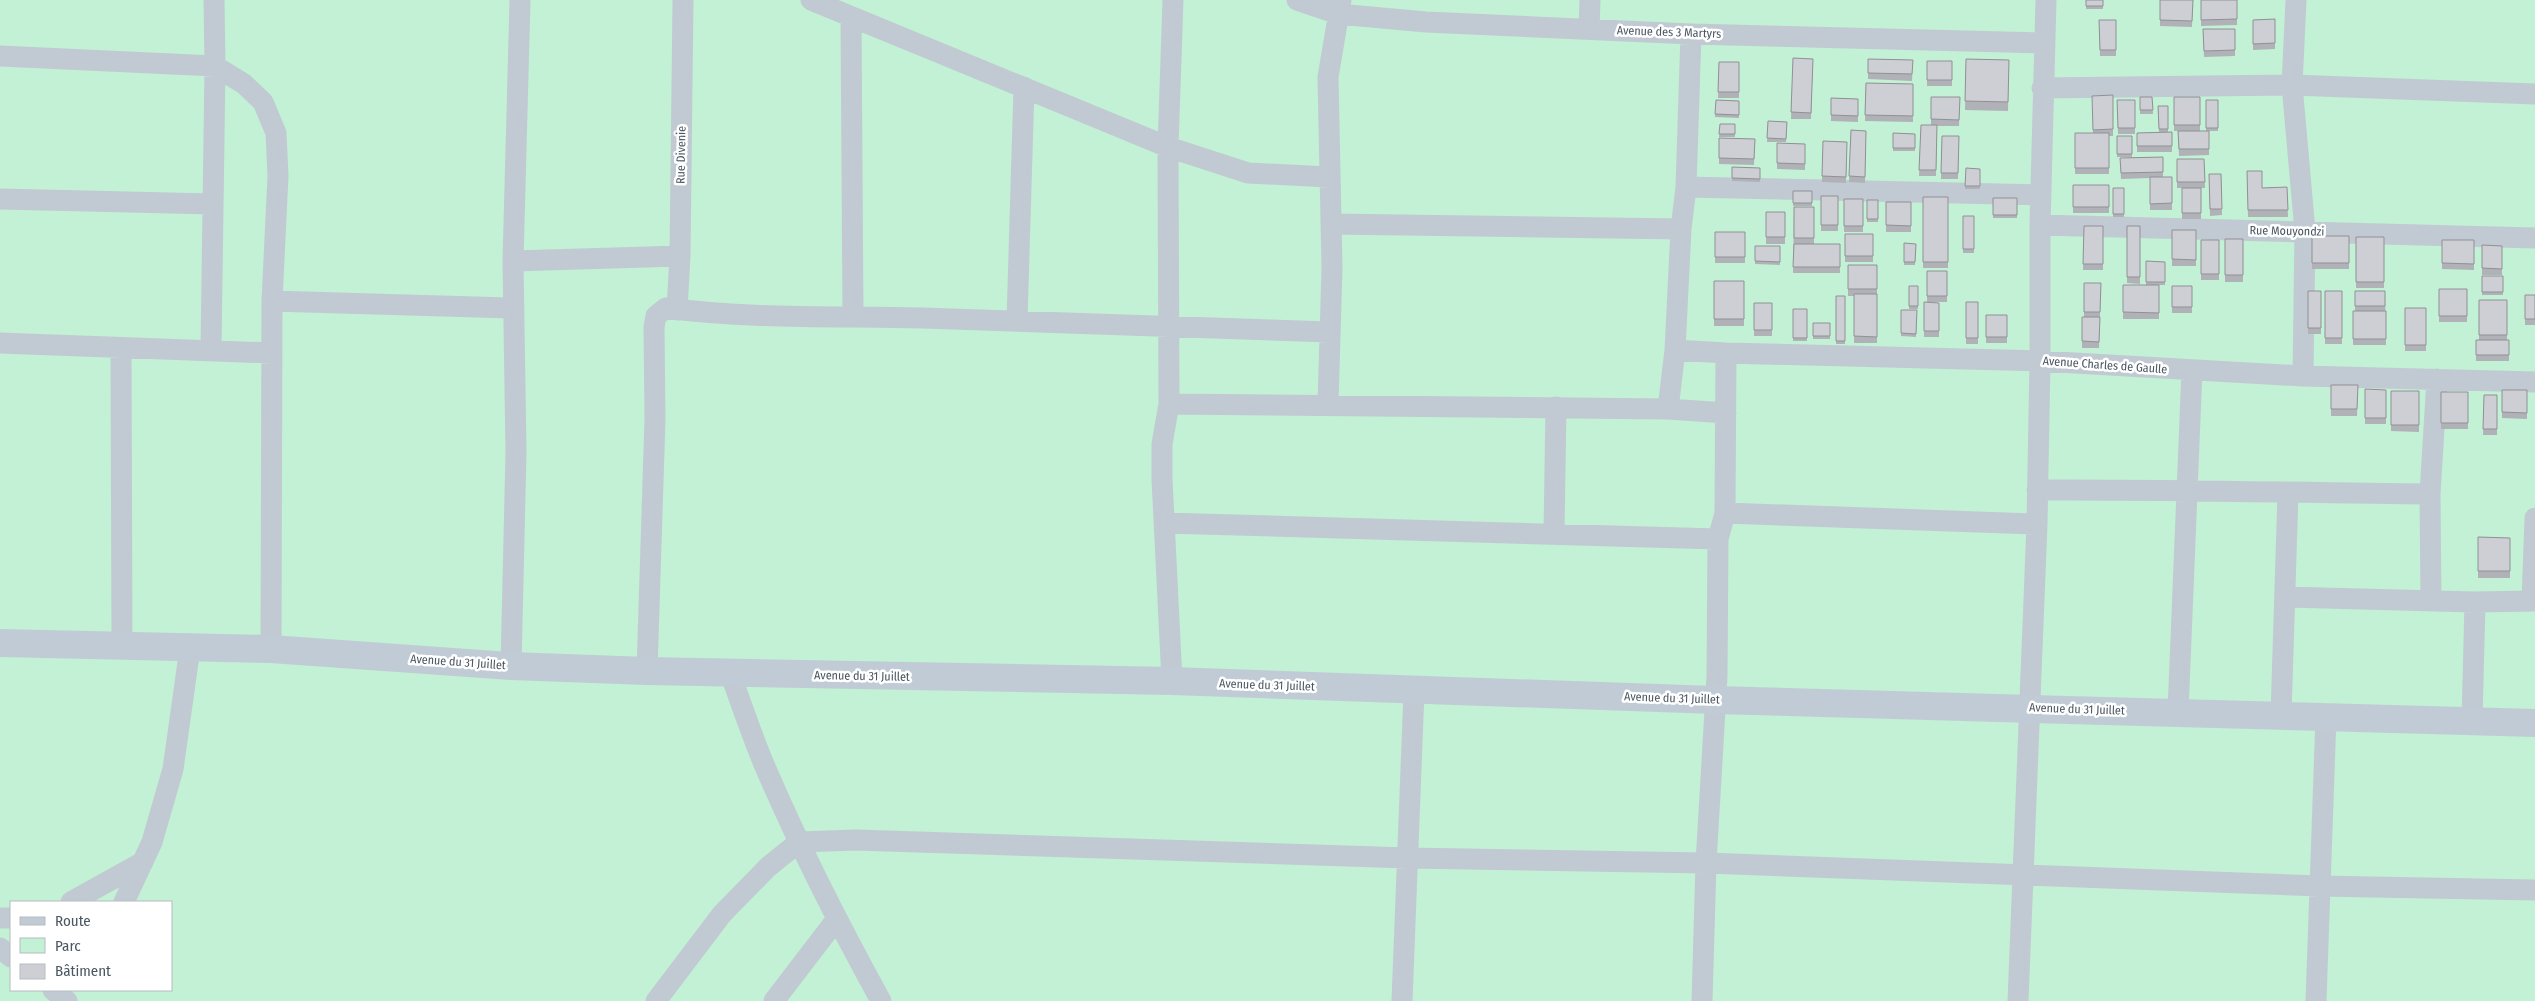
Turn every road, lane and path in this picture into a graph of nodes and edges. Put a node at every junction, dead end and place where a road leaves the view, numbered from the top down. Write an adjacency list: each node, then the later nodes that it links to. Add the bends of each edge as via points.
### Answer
1 (214, 0): 16 (street)
2 (520, 0): 33 (street)
3 (683, 0): 32 (street, Rue Divenie)
4 (1173, 0): 21 (street)
5 (1297, 0): 10 (street, Avenue des 3 Martyrs)
6 (1590, 0): 12 (street)
7 (2046, 0): 14 (street)
8 (2296, 0): 17 (street)
9 (820, 2): 11 (street)
10 (1340, 7): 12 (street, Avenue des 3 Martyrs, via 1426,22); 22 (street, via 1328,77)
11 (851, 17): 18 (street); 37 (street)
12 (1589, 29): 13 (street, Avenue des 3 Martyrs)
13 (1691, 34): 14 (street, Avenue des 3 Martyrs); 23 (street)
14 (2044, 43): 19 (street)
15 (0, 56): 16 (street)
16 (215, 66): 26 (street); 34 (street, via 244,84 262,102 276,133 278,176)
17 (2292, 85): 19 (street); 20 (street); 30 (street)
18 (1024, 87): 21 (street); 38 (street)
19 (2042, 88): 24 (street)
20 (2535, 94)
21 (1168, 147): 22 (street, via 1248,174); 39 (street)
22 (1329, 177): 27 (street)
23 (1686, 188): 24 (street); 29 (street)
24 (2041, 195): 28 (street)
25 (0, 199): 26 (street)
26 (213, 204): 43 (street)
27 (1331, 224): 29 (street); 40 (street)
28 (2040, 225): 30 (street, Rue Mouyondzi); 47 (street)
29 (1681, 229): 44 (street)
30 (2304, 231): 31 (street, Rue Mouyondzi); 49 (street)
31 (2535, 238)
32 (680, 256): 33 (street); 36 (street, Rue Divenie)
33 (513, 262): 35 (street)
34 (272, 301): 35 (street); 45 (street)
35 (514, 308): 75 (street, via 516,452)
36 (677, 310): 37 (street, via 805,318); 76 (street, via 666,308 656,316 654,327)
37 (853, 317): 38 (street)
38 (1017, 321): 39 (street)
39 (1167, 326): 40 (street); 52 (street)
40 (1330, 332): 53 (street)
41 (0, 343): 42 (street)
42 (121, 348): 43 (street); 72 (street)
43 (211, 350): 45 (street)
44 (1675, 350): 46 (street, Avenue Charles de Gaulle); 55 (street)
45 (272, 353): 74 (street)
46 (1726, 353): 47 (street, Avenue Charles de Gaulle); 56 (street)
47 (2040, 361): 48 (street, Avenue Charles de Gaulle); 58 (street)
48 (2192, 370): 49 (street, Avenue Charles de Gaulle); 57 (street)
49 (2303, 376): 50 (street, Avenue Charles de Gaulle)
50 (2437, 379): 51 (street, Avenue Charles de Gaulle); 60 (street)
51 (2535, 382)
52 (1168, 404): 53 (street); 63 (street, via 1162,444)
53 (1328, 404): 54 (street)
54 (1556, 407): 55 (street); 65 (street)
55 (1668, 408): 56 (street)
56 (1726, 413): 61 (street)
57 (2188, 489): 58 (street); 59 (street); 82 (street)
58 (2037, 490): 64 (street)
59 (2288, 493): 60 (street); 67 (street)
60 (2430, 494): 68 (street)
61 (1724, 512): 64 (street); 66 (street)
62 (2535, 518): 69 (street)
63 (1164, 523): 65 (street); 78 (street)
64 (2037, 524): 81 (street)
65 (1554, 533): 66 (street)
66 (1718, 539): 80 (street)
67 (2285, 597): 68 (street); 83 (street)
68 (2431, 600): 70 (street)
69 (2533, 601): 70 (street)
70 (2475, 602): 85 (street)
71 (0, 643): 72 (street, Avenue du 31 Juillet)
72 (122, 646): 73 (street, Avenue du 31 Juillet)
73 (190, 648): 74 (street, Avenue du 31 Juillet); 89 (street, via 173,769)
74 (270, 649): 75 (street, Avenue du 31 Juillet)
75 (511, 666): 76 (street, Avenue du 31 Juillet)
76 (647, 671): 77 (street, Avenue du 31 Juillet)
77 (730, 673): 78 (street, Avenue du 31 Juillet); 87 (street, via 762,761)
78 (1172, 681): 79 (street, Avenue du 31 Juillet)
79 (1414, 690): 80 (street, Avenue du 31 Juillet); 88 (street)
80 (1715, 700): 81 (street, Avenue du 31 Juillet); 90 (street)
81 (2028, 707): 82 (street, Avenue du 31 Juillet); 91 (street)
82 (2178, 712): 83 (street, Avenue du 31 Juillet)
83 (2280, 715): 84 (street, Avenue du 31 Juillet)
84 (2326, 717): 85 (street, Avenue du 31 Juillet); 92 (street)
85 (2472, 720): 86 (street, Avenue du 31 Juillet)
86 (2535, 723)
87 (799, 842): 88 (street, via 856,840); 96 (street); 99 (street, via 768,867 722,914)
88 (1408, 858): 90 (street); 102 (street)
89 (143, 862): 94 (street); 95 (street)
90 (1706, 863): 91 (street); 103 (street)
91 (2022, 876): 92 (street); 104 (street)
92 (2319, 886): 93 (street); 105 (street)
93 (2535, 890)
94 (74, 901)
95 (124, 901)
96 (836, 920): 100 (street); 101 (street)
97 (0, 948): 98 (street)
98 (10, 956)
99 (656, 1001)
100 (774, 1001)
101 (881, 1001)
102 (1402, 1001)
103 (1702, 1001)
104 (2018, 1001)
105 (2316, 1001)

